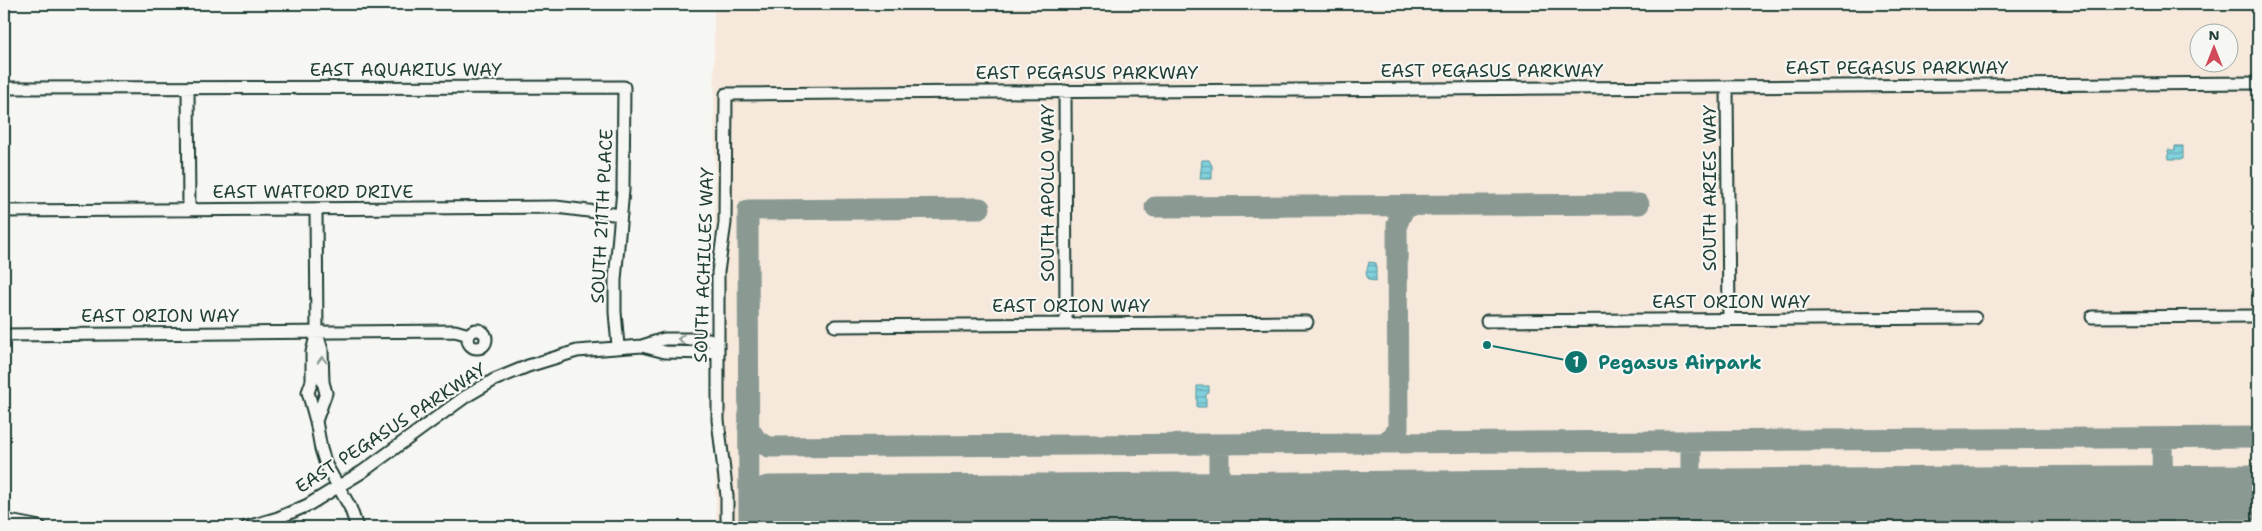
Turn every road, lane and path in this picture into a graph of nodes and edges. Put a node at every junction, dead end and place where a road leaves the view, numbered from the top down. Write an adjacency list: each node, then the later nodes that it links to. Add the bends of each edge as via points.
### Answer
1 (2258, 83): 2 (street, EAST PEGASUS PARKWAY)
2 (1727, 86): 6 (street, EAST PEGASUS PARKWAY); 15 (street, SOUTH ARIES WAY)
3 (624, 87): 4 (street, EAST AQUARIUS WAY); 11 (street, SOUTH 211TH PLACE)
4 (188, 88): 5 (street, EAST AQUARIUS WAY); 8 (street)
5 (4, 89)
6 (1065, 91): 7 (street, EAST PEGASUS PARKWAY); 18 (street, SOUTH APOLLO WAY)
7 (726, 94): 24 (street, SOUTH ACHILLES WAY, via 726,216 718,272)
8 (189, 210): 9 (street, EAST WATFORD DRIVE); 10 (street, EAST WATFORD DRIVE)
9 (316, 210): 11 (street, EAST WATFORD DRIVE, via 556,207); 20 (street)
10 (4, 211)
11 (621, 215): 23 (street, SOUTH 211TH PLACE, via 615,280)
12 (2258, 316): 13 (street)
13 (2092, 317)
14 (1974, 318): 15 (street, EAST ORION WAY)
15 (1729, 320): 16 (street, EAST ORION WAY)
16 (1487, 321)
17 (1307, 322): 18 (street, EAST ORION WAY)
18 (1066, 324): 19 (street, EAST ORION WAY)
19 (835, 326)
20 (316, 332): 21 (street, EAST ORION WAY); 22 (street, EAST ORION WAY, via 455,331); 25 (street); 26 (street, one-way to 20, via 322,350)
21 (4, 335)
22 (469, 335)
23 (618, 346): 24 (street, EAST PEGASUS PARKWAY, via 642,346 664,339 709,339); 28 (street, EAST PEGASUS PARKWAY, via 559,356 494,380 464,397)
24 (718, 346): 33 (street, SOUTH ACHILLES WAY, via 718,427 727,496)
25 (310, 386): 26 (street); 27 (street, via 308,392)
26 (323, 386): 27 (street, via 326,393)
27 (316, 422): 28 (street, via 321,450)
28 (339, 487): 31 (street, EAST PEGASUS PARKWAY, via 308,505); 32 (street)
29 (4, 520): 30 (street)
30 (40, 527)
31 (247, 527)
32 (357, 527)
33 (727, 527)

